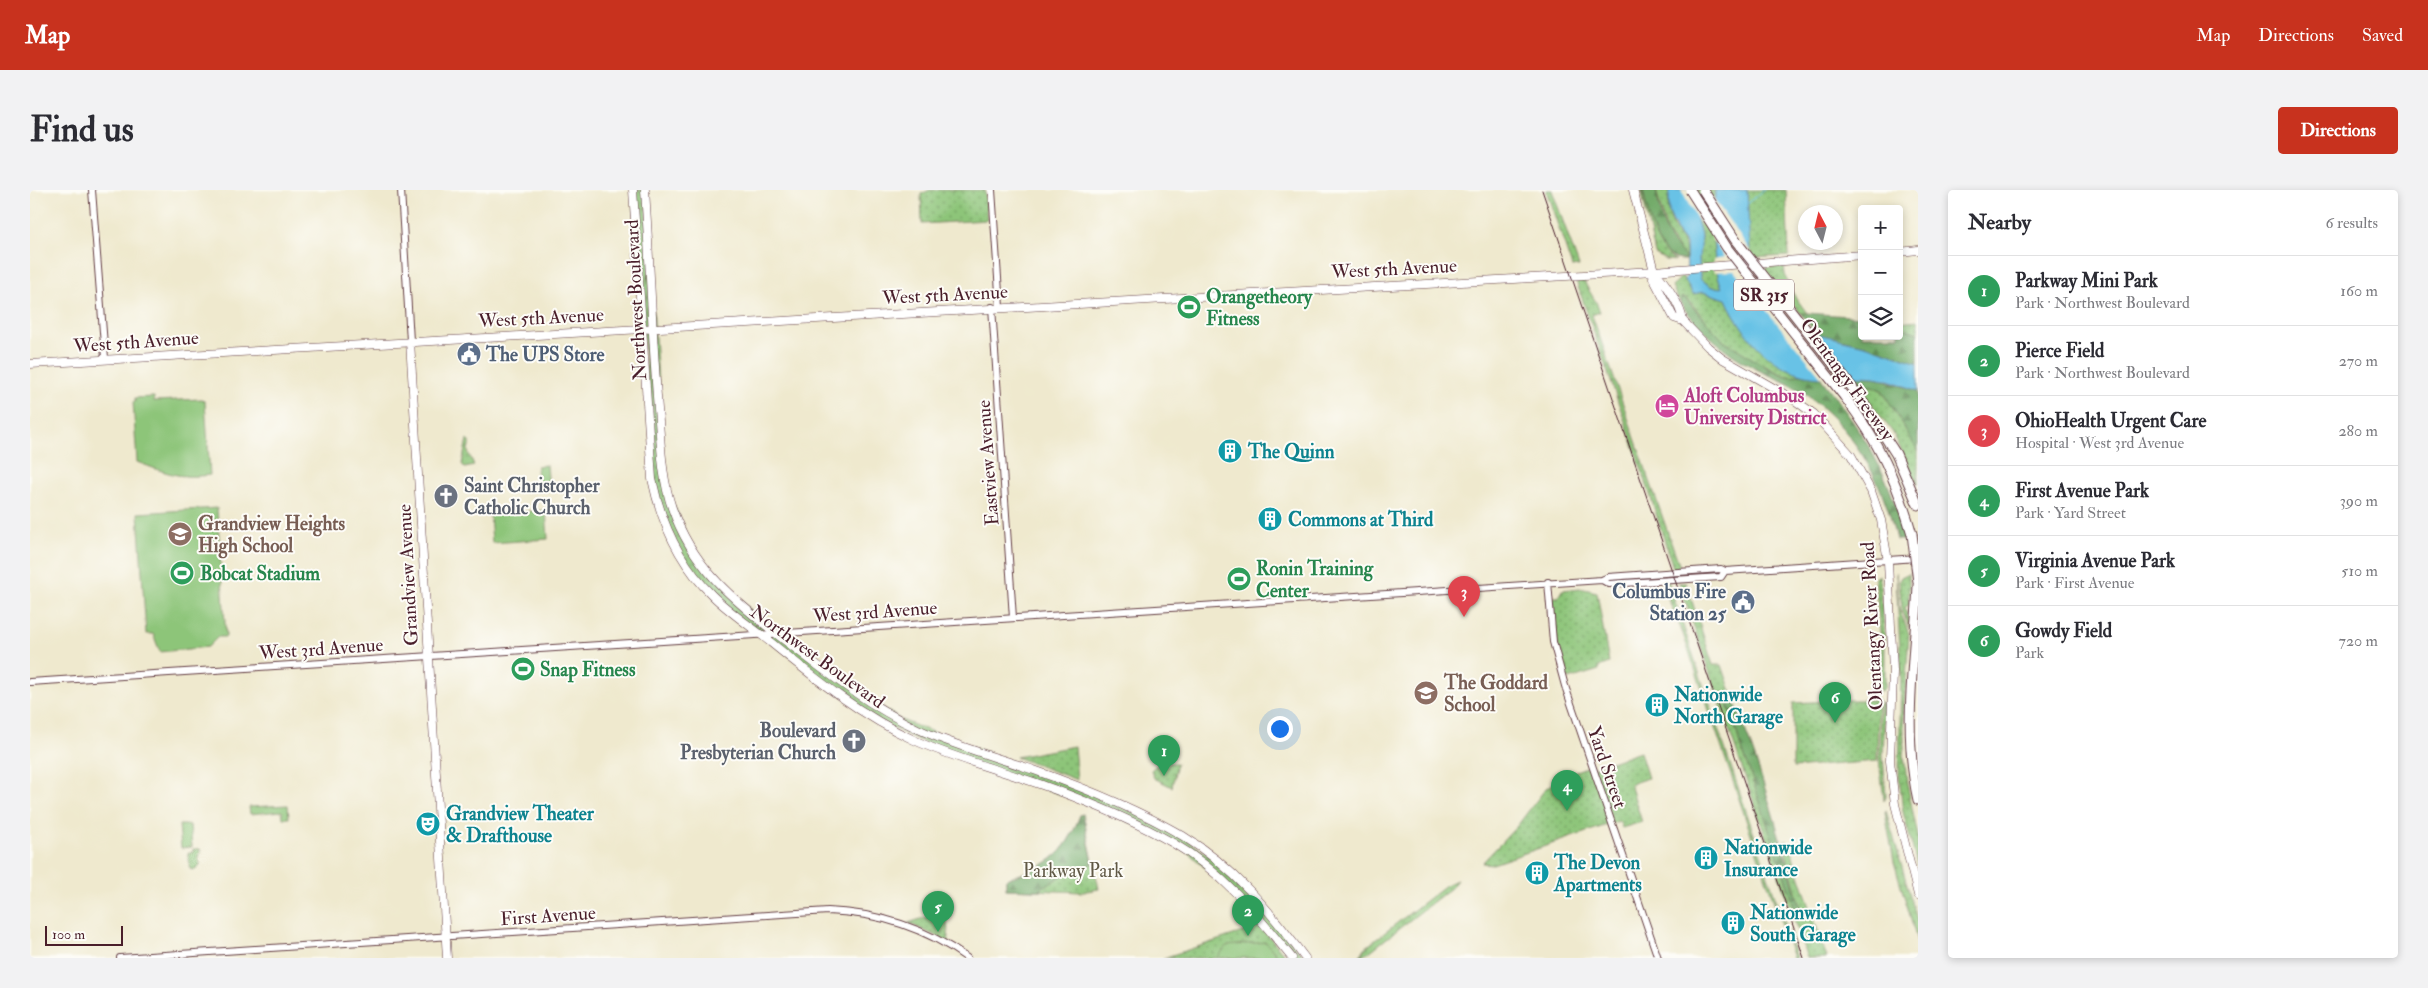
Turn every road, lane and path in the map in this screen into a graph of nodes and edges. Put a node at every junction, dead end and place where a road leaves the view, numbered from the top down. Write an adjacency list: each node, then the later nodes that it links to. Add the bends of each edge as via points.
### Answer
1 (92, 190): 17 (street)
2 (401, 190): 16 (street, Grandview Avenue)
3 (633, 190): 14 (main road, Northwest Boulevard)
4 (645, 190): 15 (main road, Northwest Boulevard)
5 (992, 190): 13 (street, Eastview Avenue)
6 (1634, 190): 12 (main road, Olentangy River Road)
7 (1690, 190): 27 (highway, Olentangy Freeway / SR 315, bridge, via 1727,248 1844,396 1878,445 1891,470 1912,534)
8 (1703, 190): 19 (highway, Olentangy Freeway / SR 315, bridge, via 1736,242 1858,395 1896,454)
9 (1918, 250): 10 (main road)
10 (1903, 252)
11 (1858, 255): 12 (main road, West 5th Avenue, bridge)
12 (1654, 271): 13 (main road, West 5th Avenue); 21 (main road, Olentangy River Road, via 1653,278 1674,318 1683,321 1723,359 1814,414 1835,436 1871,491)
13 (996, 307): 15 (main road, West 5th Avenue); 28 (street, Eastview Avenue)
14 (641, 327): 15 (main road, West 5th Avenue); 16 (main road, West 5th Avenue); 30 (main road, Northwest Boulevard, via 650,469 664,520 683,559 710,594)
15 (652, 327): 29 (main road, Northwest Boulevard, via 662,465 674,514 690,548 712,579 739,605)
16 (410, 341): 17 (main road, West 5th Avenue); 31 (main road, Grandview Avenue)
17 (105, 358): 18 (main road, West 5th Avenue)
18 (30, 364)
19 (1918, 505)
20 (1918, 558): 21 (street, West 3rd Avenue)
21 (1888, 561): 23 (street, West 3rd Avenue); 34 (main road, Olentangy River Road, via 1893,671 1892,776 1899,827)
22 (1701, 570): 23 (street, West 3rd Avenue, via 1721,569); 24 (street, West 3rd Avenue, via 1628,574); 26 (street, via 1656,574)
23 (1725, 572): 26 (street, West 3rd Avenue, via 1721,577)
24 (1602, 580): 25 (street, West 3rd Avenue); 26 (street, West 3rd Avenue, via 1609,584)
25 (1548, 582): 28 (street, West 3rd Avenue); 41 (street, Yard Street, via 1553,642 1565,686)
26 (1651, 582)
27 (1918, 584): 33 (highway, Olentangy Freeway / SR 315, via 1911,744)
28 (1012, 618): 29 (street, West 3rd Avenue)
29 (775, 632): 30 (street, West 3rd Avenue); 40 (main road, Northwest Boulevard, via 848,689 901,720 957,745 1084,789 1181,835 1239,878)
30 (759, 634): 31 (street, West 3rd Avenue); 39 (main road, Northwest Boulevard, via 844,700 913,740 1055,790 1174,844 1233,889)
31 (428, 656): 32 (street, West 3rd Avenue); 35 (main road, Grandview Avenue)
32 (30, 682)
33 (1918, 800)
34 (1918, 895)
35 (445, 936): 36 (street, First Avenue); 37 (main road, Grandview Avenue); 38 (street, First Avenue, via 828,911 864,914 902,923 950,945)
36 (120, 958)
37 (447, 958)
38 (967, 958)
39 (1292, 958)
40 (1306, 958)
41 (1658, 958)

